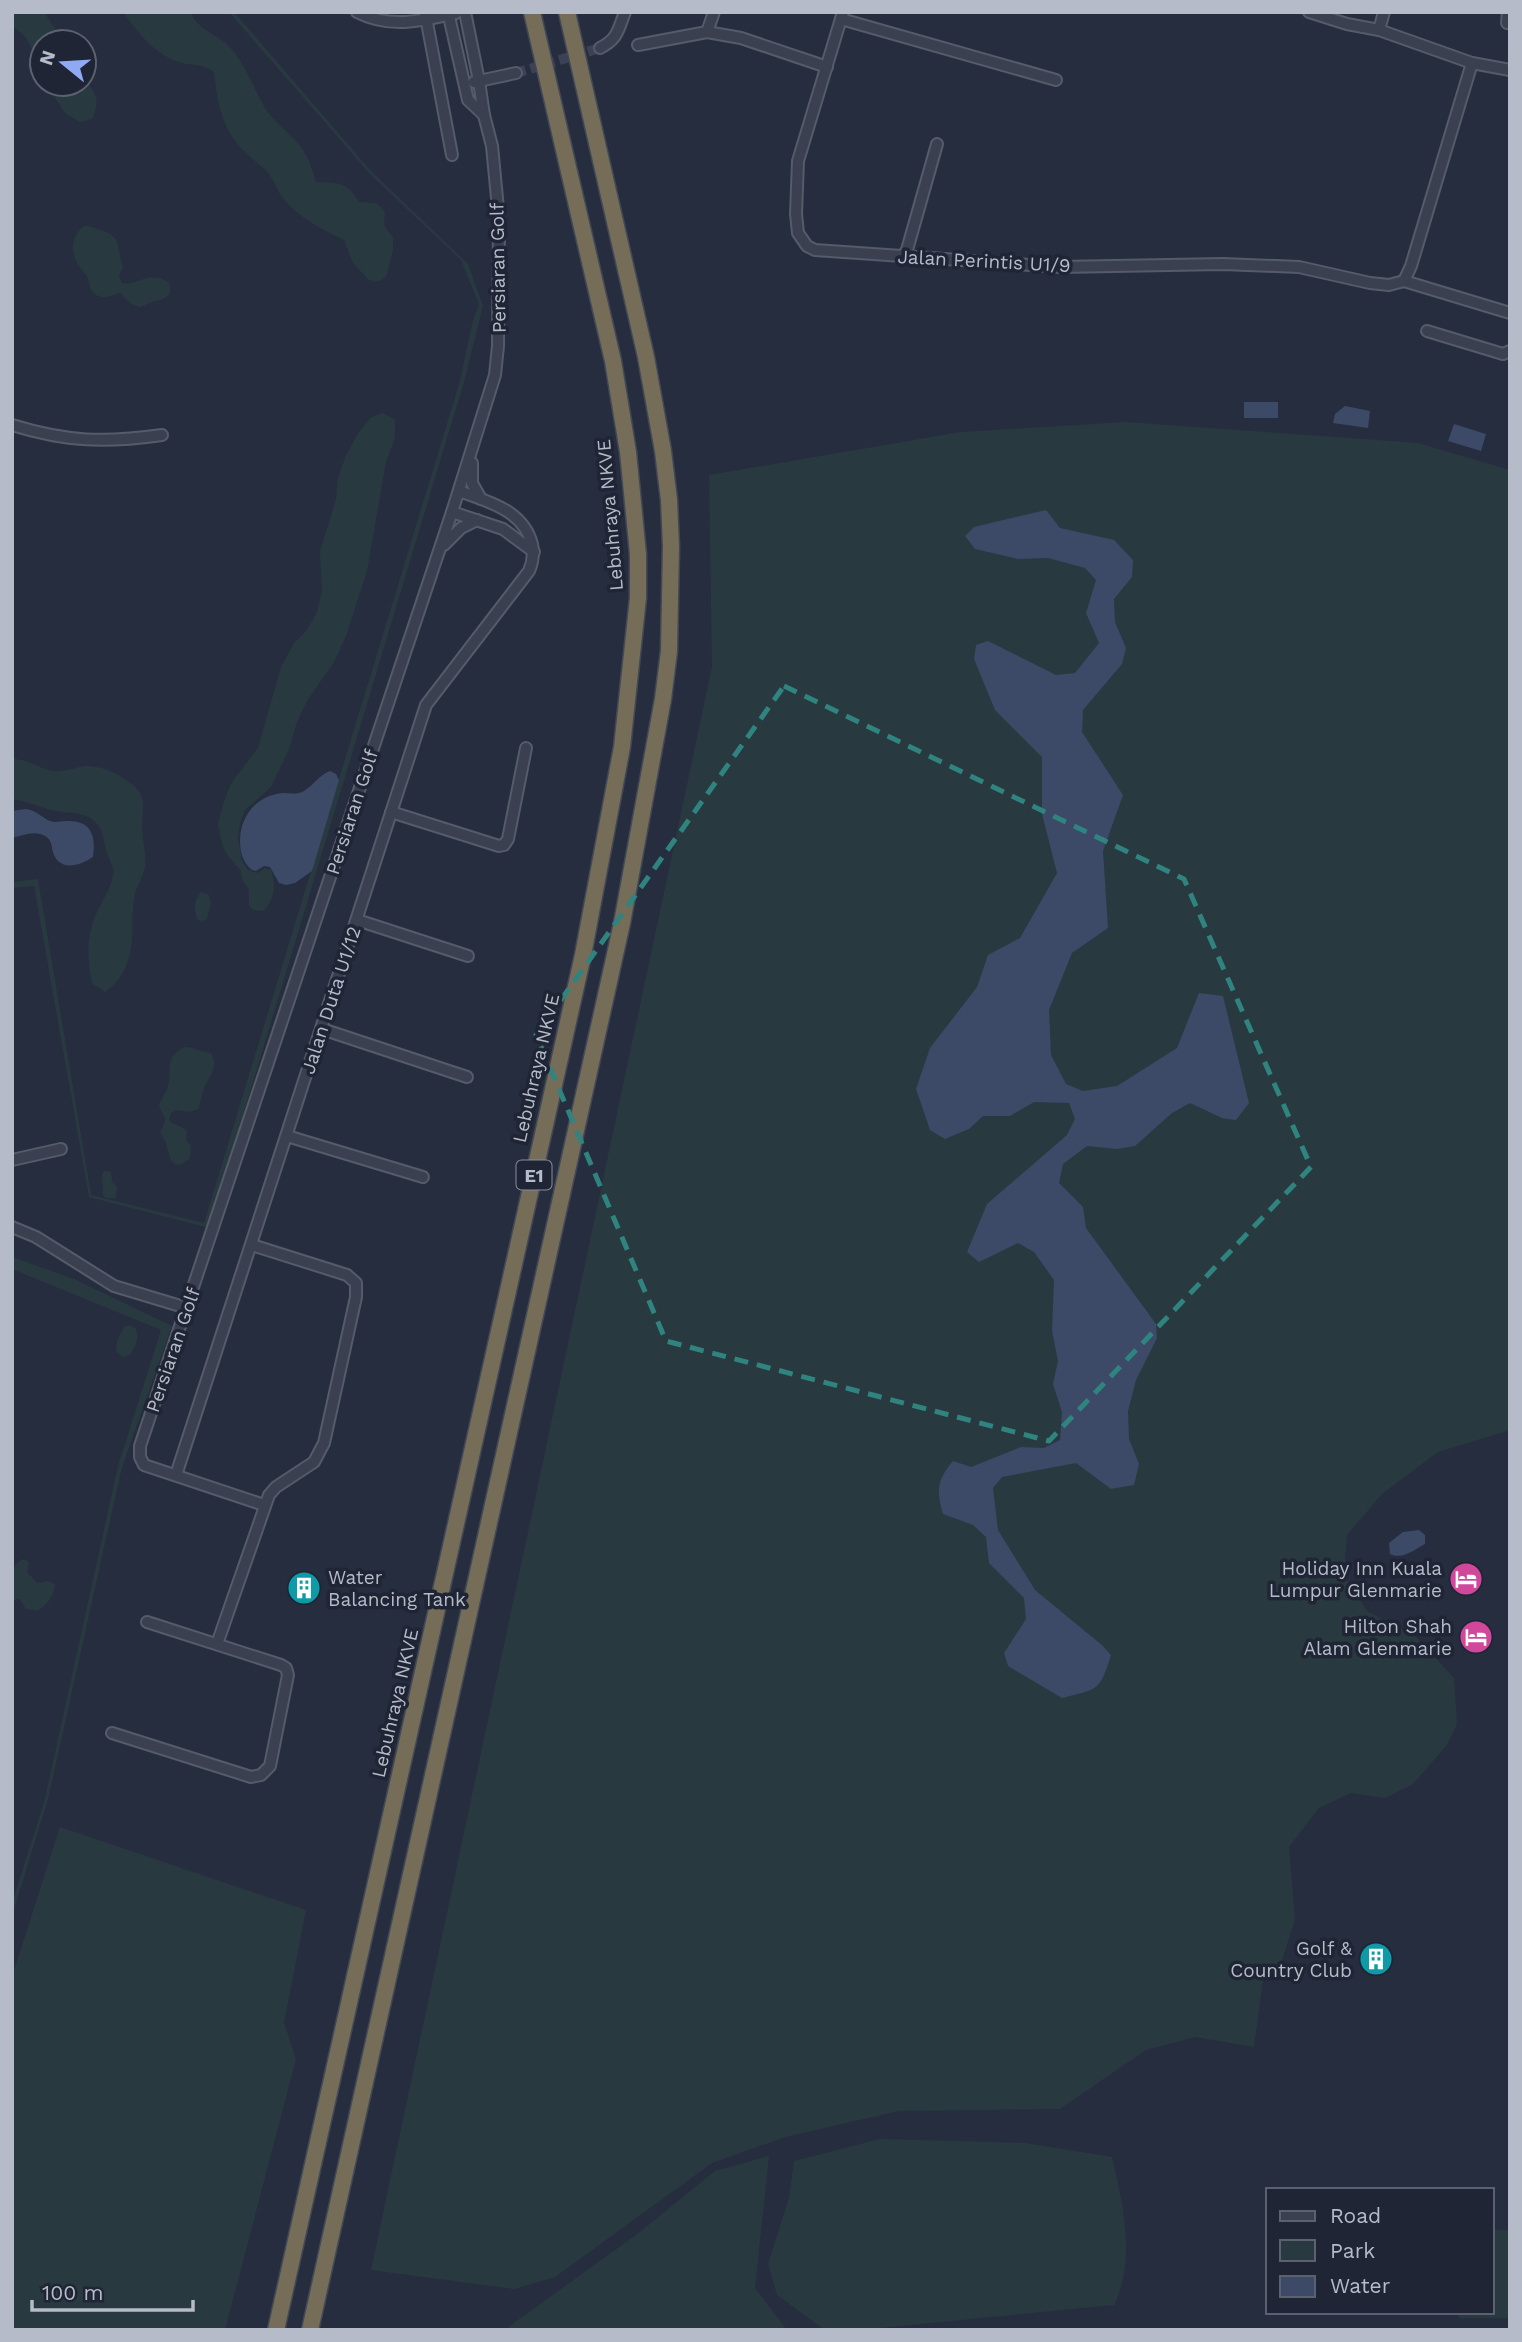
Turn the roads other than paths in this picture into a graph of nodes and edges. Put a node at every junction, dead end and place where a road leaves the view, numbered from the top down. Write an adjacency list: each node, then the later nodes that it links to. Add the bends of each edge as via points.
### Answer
1 (357, 12): 10 (street, via 373,20 399,23)
2 (465, 12): 21 (street, Persiaran Golf)
3 (532, 12): 60 (highway, Lebuhraya NKVE / E1, via 613,360 628,452 638,554 629,689 583,955)
4 (567, 12): 61 (highway, E1, via 662,440 671,546 669,651 620,937)
5 (625, 12): 15 (street, via 615,37)
6 (714, 12): 13 (street)
7 (1310, 12): 12 (street)
8 (1384, 12): 12 (street)
9 (452, 13): 10 (street); 22 (street, Persiaran Golf)
10 (426, 16): 25 (street)
11 (842, 16): 17 (street, Jalan Perintis U1/9); 20 (street)
12 (1379, 30): 16 (street)
13 (707, 32): 14 (street); 17 (street, via 741,38)
14 (638, 45)
15 (600, 48)
16 (1472, 63): 18 (street); 27 (street)
17 (827, 67): 26 (street, Jalan Perintis U1/9, via 798,161 799,233 815,250)
18 (1510, 70)
19 (516, 73): 21 (street)
20 (1056, 80)
21 (480, 81): 22 (street); 23 (street, Persiaran Golf)
22 (466, 83): 23 (street, Persiaran Golf, via 468,100)
23 (484, 115): 33 (street, Persiaran Golf, via 499,219 498,346 495,375)
24 (937, 144): 26 (street)
25 (452, 155)
26 (902, 257): 27 (street, Jalan Perintis U1/9, via 1060,267 1299,267 1370,283)
27 (1404, 281): 28 (street, Jalan Perintis U1/9)
28 (1510, 313)
29 (1427, 331): 30 (street, via 1503,354)
30 (1510, 351)
31 (12, 425): 32 (street, via 76,440)
32 (162, 435)
33 (475, 439): 34 (street, Persiaran Golf); 35 (street, via 471,476)
34 (459, 491): 35 (street); 36 (street, Persiaran Golf)
35 (481, 499): 37 (street)
36 (452, 512): 38 (street); 41 (street, Persiaran Golf)
37 (510, 512): 39 (street); 40 (street, via 529,533)
38 (477, 520): 39 (street); 41 (street, via 453,534)
39 (503, 529): 40 (street)
40 (534, 552): 43 (street, Jalan Duta U1/12, via 530,571 426,705)
41 (438, 554): 54 (street, Persiaran Golf)
42 (526, 748): 43 (street, via 504,845)
43 (391, 812): 44 (street, Jalan Duta U1/12)
44 (357, 919): 45 (street); 46 (street, Jalan Duta U1/12)
45 (468, 956)
46 (322, 1029): 47 (street); 48 (street, Jalan Duta U1/12)
47 (467, 1077)
48 (287, 1136): 51 (street); 53 (street, Jalan Duta U1/12)
49 (61, 1149): 50 (street)
50 (12, 1160)
51 (423, 1177)
52 (12, 1227): 54 (street, via 114,1286)
53 (252, 1245): 55 (street, Jalan Duta U1/12); 56 (street, via 347,1275 356,1283 324,1443 314,1462 276,1487)
54 (187, 1308): 55 (street, Persiaran Golf, via 139,1446 145,1465)
55 (176, 1475): 56 (street)
56 (264, 1505): 58 (street)
57 (147, 1622): 58 (street)
58 (218, 1644): 59 (street, via 286,1668 270,1766 261,1775 251,1777)
59 (112, 1733)
60 (276, 2330)
61 (310, 2330)

